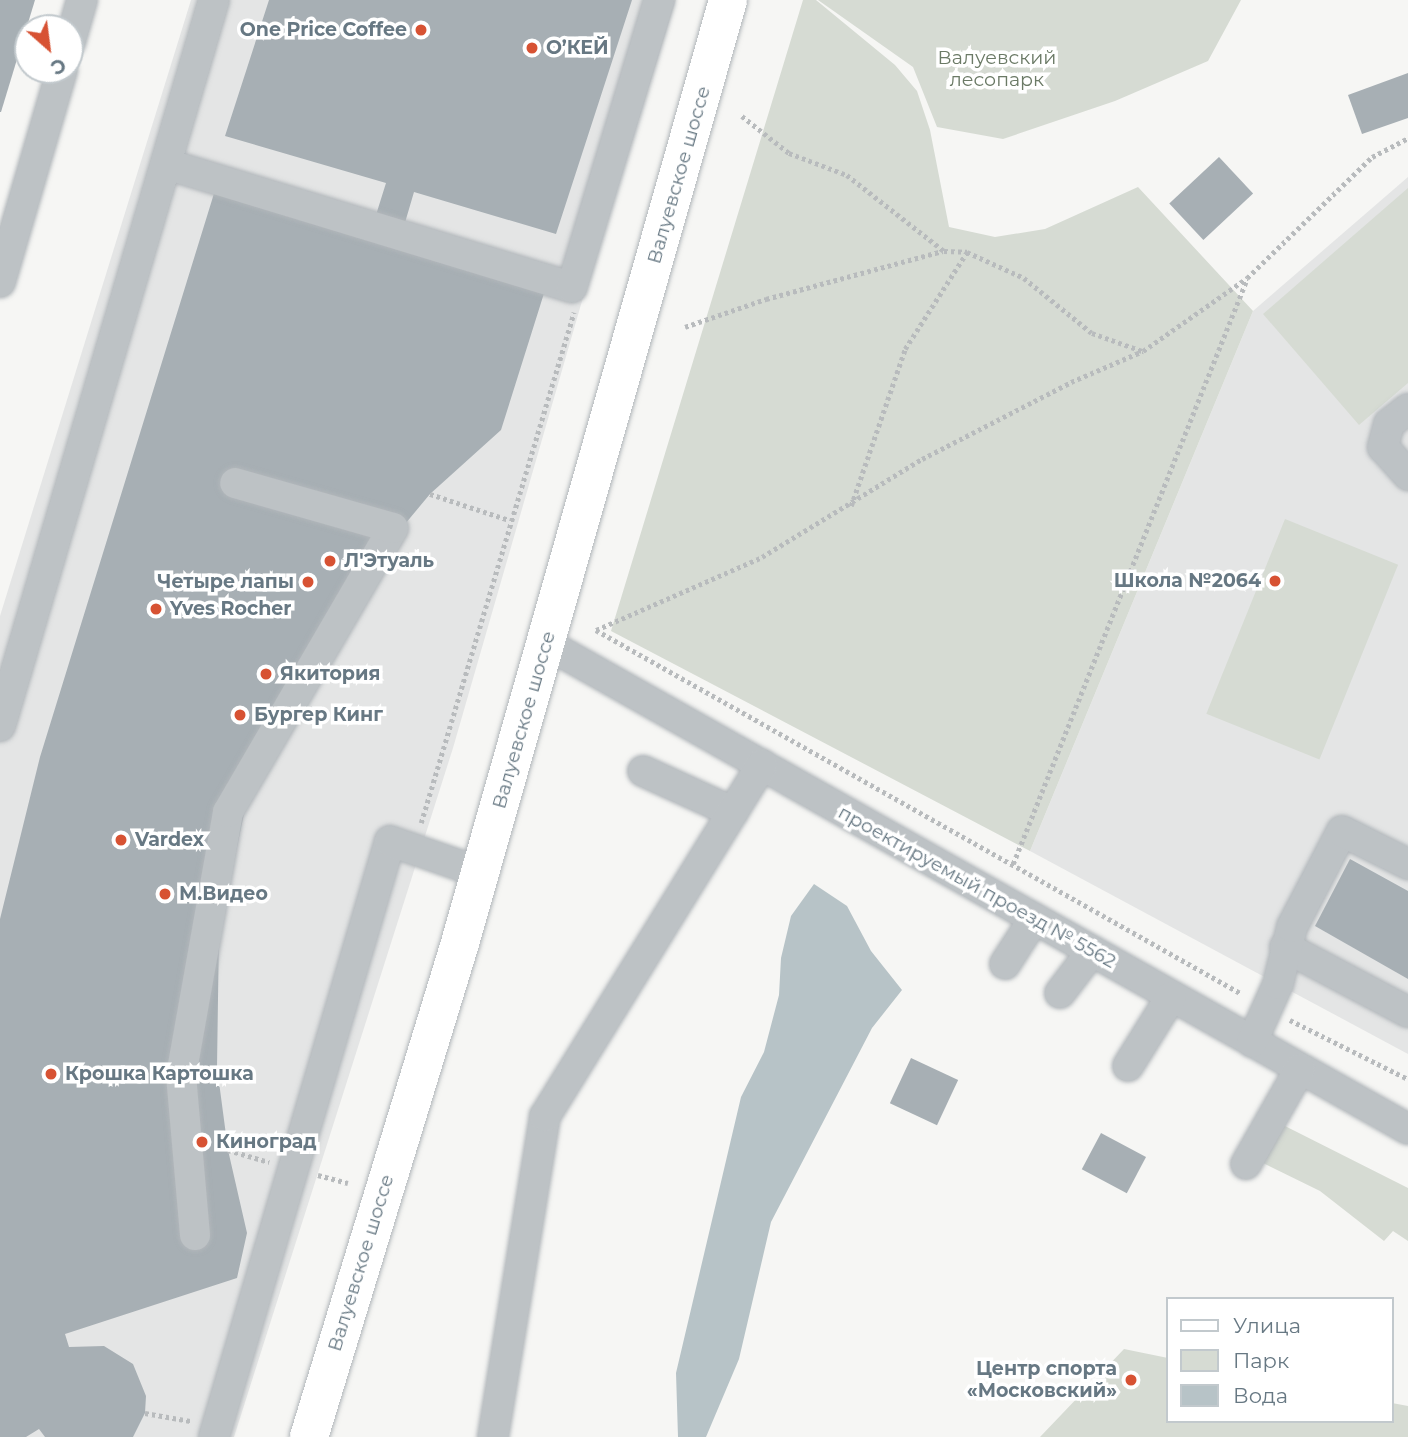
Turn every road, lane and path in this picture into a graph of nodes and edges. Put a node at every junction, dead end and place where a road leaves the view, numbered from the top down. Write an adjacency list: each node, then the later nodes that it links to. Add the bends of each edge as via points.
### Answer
1 (214, 0): 7 (street)
2 (659, 0): 12 (street)
3 (728, 0): 21 (main road, Валуевское шоссе)
4 (58, 84): 11 (street)
5 (742, 116): 8 (path, via 789,153 846,175)
6 (1408, 138): 10 (path, via 1373,157)
7 (166, 163): 12 (street); 22 (street)
8 (944, 251): 9 (path); 13 (path, via 766,299)
9 (967, 251): 14 (path, via 1024,278 1093,333); 19 (path, via 905,349)
10 (1247, 278): 14 (path); 27 (path)
11 (0, 282)
12 (573, 298): 20 (path)
13 (685, 327)
14 (1143, 351): 19 (path, via 1071,382 922,459)
15 (1408, 409): 16 (street, via 1389,424 1384,447)
16 (1408, 475)
17 (235, 483): 44 (street, via 393,528 228,812 181,1076)
18 (430, 494): 20 (path)
19 (851, 506): 27 (path, via 762,557 596,630)
20 (509, 520): 26 (path)
21 (547, 644): 23 (street, проектируемый проезд № 5562); 29 (main road, Валуевское шоссе)
22 (0, 723)
23 (762, 765): 25 (street); 30 (street, проектируемый проезд № 5562)
24 (643, 771): 25 (street)
25 (733, 812): 47 (street, via 545,1116)
26 (413, 848): 29 (street); 45 (street, via 390,841)
27 (1013, 864): 36 (path)
28 (1408, 864): 31 (street, via 1342,831)
29 (479, 872): 46 (main road, Валуевское шоссе)
30 (1034, 919): 32 (street, проектируемый проезд № 5562); 33 (street)
31 (1285, 947): 36 (street, via 1278,984); 37 (street)
32 (1092, 951): 34 (street); 35 (street, проектируемый проезд № 5562)
33 (1005, 964)
34 (1060, 993)
35 (1171, 996): 38 (street, проектируемый проезд № 5562); 39 (street)
36 (1266, 1008): 38 (street); 41 (path)
37 (1408, 1012)
38 (1252, 1042): 40 (street, проектируемый проезд № 5562)
39 (1128, 1066)
40 (1300, 1069): 42 (street, проектируемый проезд № 5562); 43 (street)
41 (1408, 1079)
42 (1408, 1129)
43 (1246, 1164)
44 (195, 1234)
45 (214, 1437)
46 (309, 1437)
47 (492, 1437)

